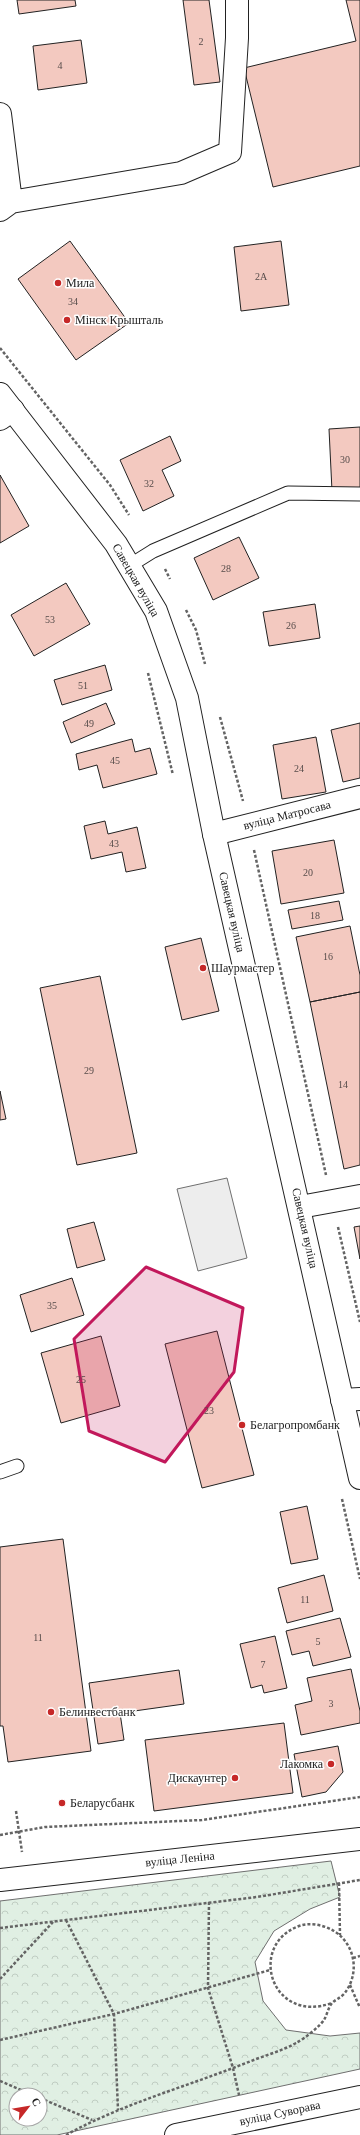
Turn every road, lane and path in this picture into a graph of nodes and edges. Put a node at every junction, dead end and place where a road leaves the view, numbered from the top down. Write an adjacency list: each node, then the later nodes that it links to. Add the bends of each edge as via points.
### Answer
1 (237, 0): 3 (main road, via 230,152 181,173)
2 (0, 114): 3 (main road)
3 (5, 206)
4 (4, 408): 6 (main road, Савецкая вуліца, via 116,544)
5 (360, 494): 6 (lane, via 288,493 153,551)
6 (129, 566): 10 (main road, Савецкая вуліца, via 156,610 187,698)
7 (148, 672): 8 (path)
8 (174, 779)
9 (360, 797): 10 (main road, вуліца Матросава)
10 (214, 834): 12 (main road, Савецкая вуліца)
11 (360, 1196): 12 (main road)
12 (300, 1207): 13 (main road, Савецкая вуліца)
13 (351, 1399): 16 (main road, Савецкая вуліца)
14 (17, 1466): 15 (lane)
15 (0, 1472)
16 (360, 1478)
17 (342, 1497): 18 (path)
18 (360, 1579)
19 (360, 1797): 21 (path, via 202,1820 45,1827)
20 (16, 1811): 21 (path)
21 (19, 1832): 22 (path); 24 (path)
22 (0, 1835)
23 (360, 1839): 24 (main road, вуліца Леніна)
24 (25, 1877): 25 (main road, вуліца Леніна)
25 (0, 1880)
26 (360, 1880): 27 (path)
27 (339, 1883): 28 (path); 32 (path)
28 (209, 1902): 29 (path); 38 (path)
29 (66, 1920): 30 (path); 41 (path)
30 (53, 1922): 31 (path); 36 (path)
31 (0, 1928)
32 (340, 1935): 34 (path, via 349,1945); 35 (path, via 328,1927 314,1924 293,1929 277,1943 271,1956)
33 (360, 1956): 34 (path)
34 (353, 1958): 37 (path, via 354,1971)
35 (270, 1970): 38 (path); 39 (path, via 274,1984 282,1996 293,2004 319,2008)
36 (0, 1979)
37 (350, 1984): 39 (path, via 343,1995); 40 (path)
38 (208, 1988): 41 (path); 43 (path)
39 (332, 2003): 43 (path, via 323,2021 297,2043)
40 (360, 2008)
41 (114, 2014): 42 (path); 48 (path)
42 (0, 2040)
43 (233, 2068): 48 (path); 50 (path)
44 (0, 2081): 45 (path)
45 (14, 2087)
46 (360, 2097): 50 (main road, вуліца Суворава)
47 (48, 2101): 49 (path)
48 (118, 2110): 49 (path)
49 (92, 2120): 51 (path)
50 (244, 2121): 52 (main road, вуліца Суворава)
51 (66, 2135)
52 (176, 2135)

